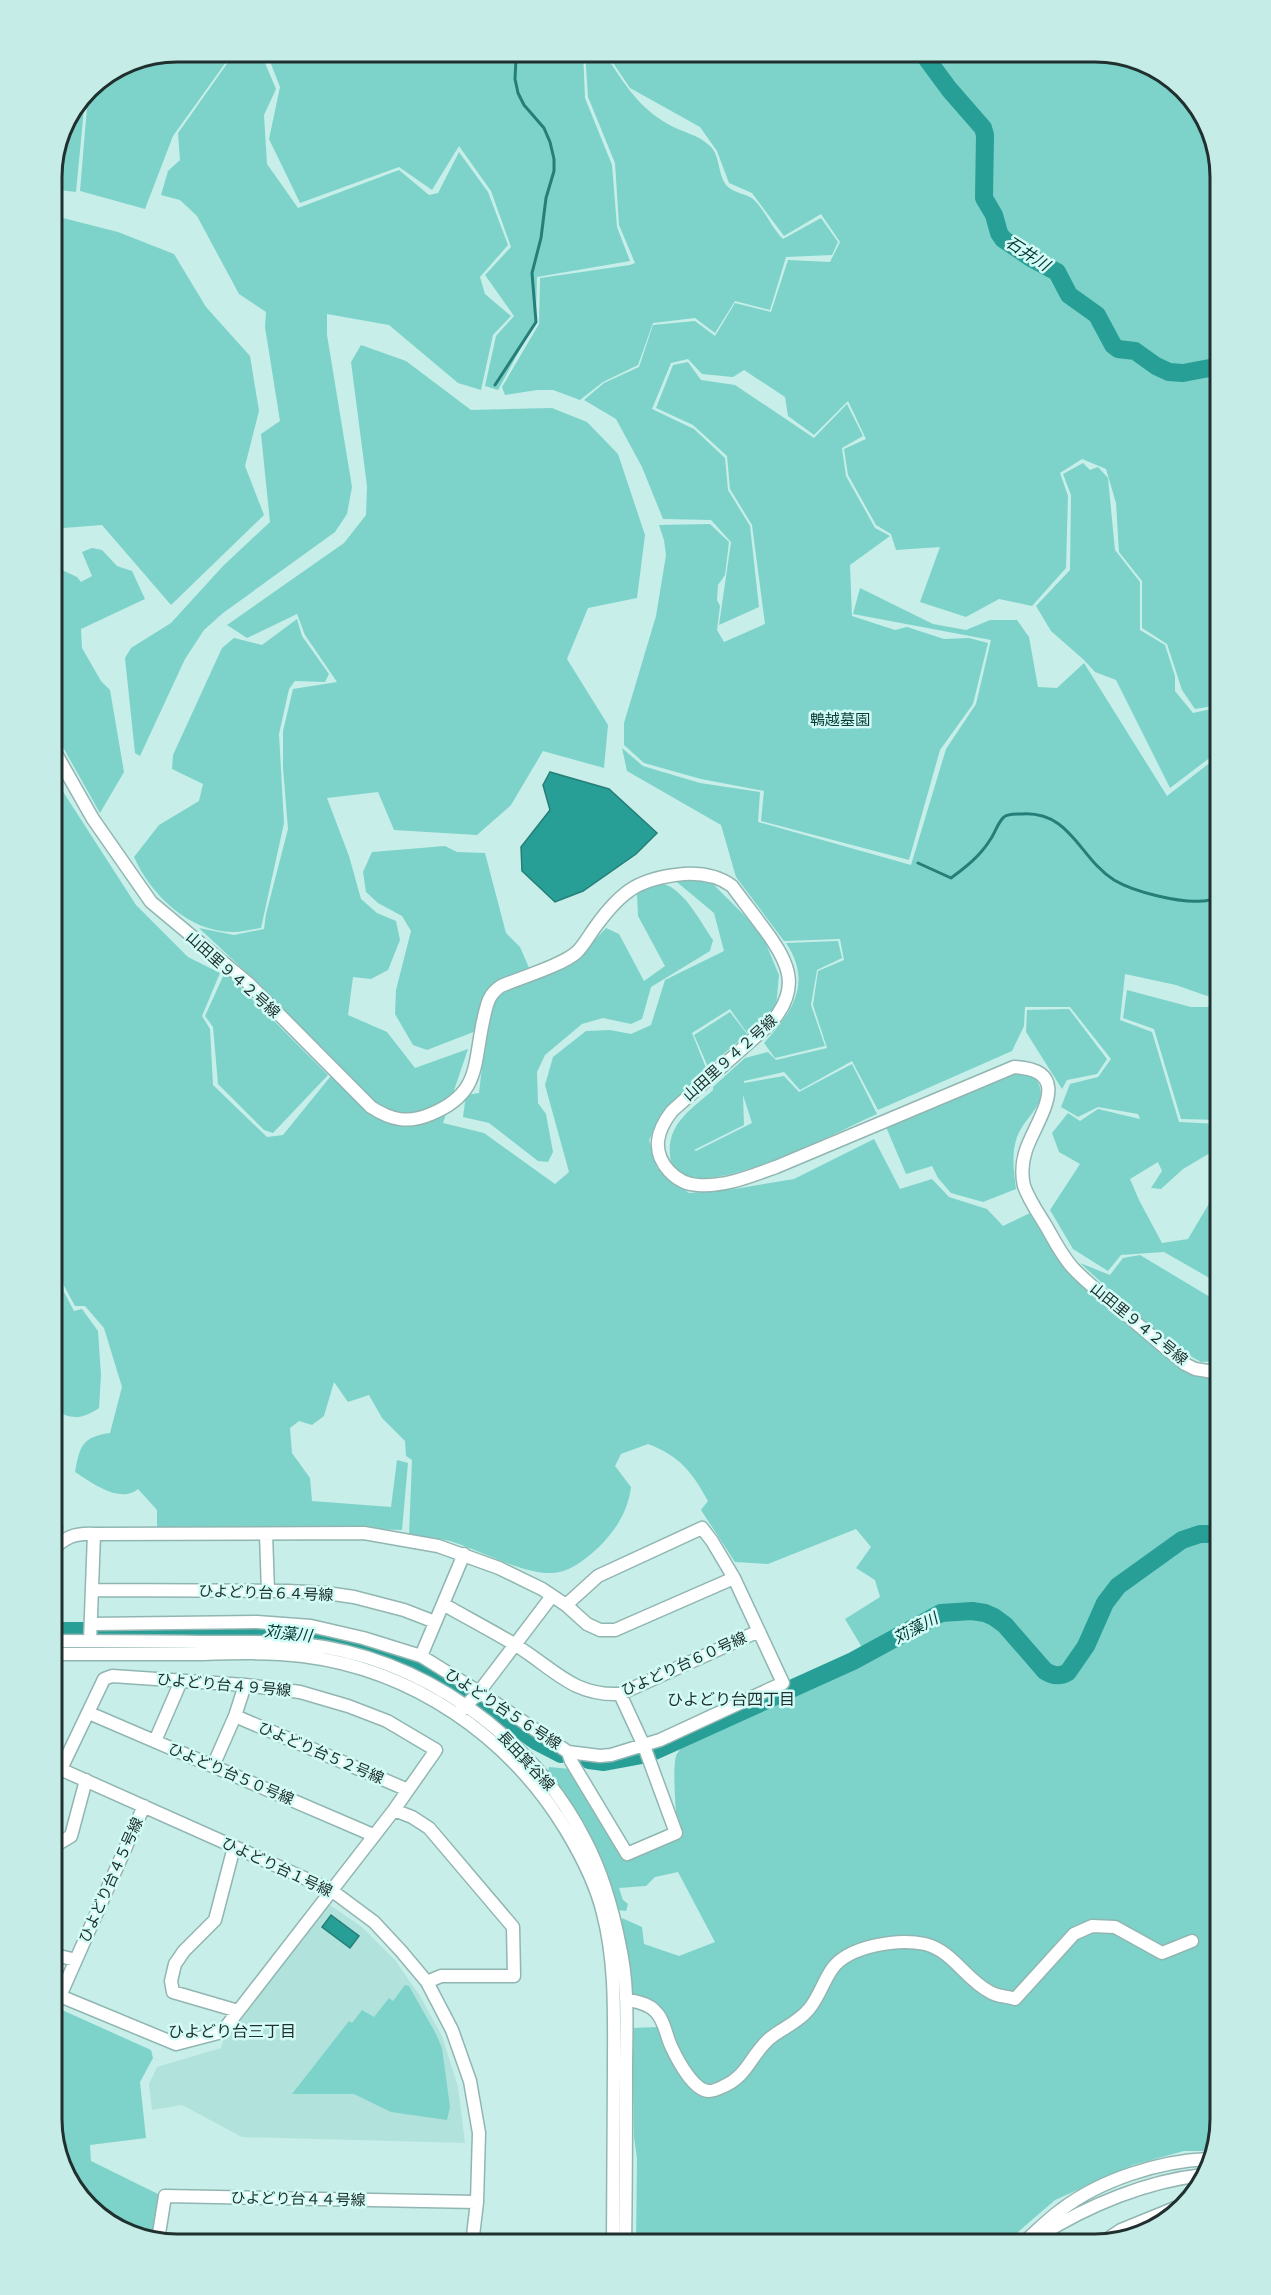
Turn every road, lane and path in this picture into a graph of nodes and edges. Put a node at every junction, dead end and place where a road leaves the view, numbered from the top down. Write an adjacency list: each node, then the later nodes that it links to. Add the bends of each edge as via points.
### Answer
1 (62, 764): 2 (street, 山田里９４２号線, via 93,819 151,902 248,983 370,1107 388,1118 429,1115 464,1094 475,1072 487,1002 493,991 576,952 608,909 629,890 659,876 700,873 723,879 780,950 787,965 789,989 780,1012 770,1024 672,1111 663,1124 658,1142 660,1157 672,1174 699,1185 737,1181 1014,1067 1038,1072 1048,1086 1049,1096 1023,1161 1023,1181 1031,1202 1066,1258 1088,1282 1185,1364)
2 (1210, 1371)
3 (94, 1534): 4 (street); 5 (street, via 76,1534); 8 (street)
4 (266, 1534): 6 (street, via 364,1533); 9 (street)
5 (62, 1541)
6 (464, 1554): 10 (street); 11 (street)
7 (734, 1578): 12 (street, via 615,1630 600,1630 587,1624); 12 (street, ひよどり台５６号線, via 702,1528 597,1576); 15 (street, ひよどり台５６号線)
8 (93, 1590): 9 (street, ひよどり台６４号線); 14 (street)
9 (268, 1591): 13 (street, ひよどり台６４号線, via 354,1597)
10 (552, 1596): 12 (street); 18 (street)
11 (443, 1604): 13 (street); 18 (street, ひよどり台６０号線)
12 (566, 1605)
13 (435, 1622): 20 (street)
14 (92, 1624): 17 (street); 20 (street, ひよどり台５６号線, via 257,1622 311,1626)
15 (759, 1631): 24 (street, ひよどり台６０号線); 29 (street, ひよどり台５６号線, via 783,1683)
16 (62, 1641): 17 (street, 長田箕谷線)
17 (90, 1641): 25 (street, 長田箕谷線, via 254,1642 338,1650 410,1675)
18 (515, 1645): 23 (street); 24 (street, ひよどり台６０号線, via 575,1687 603,1695)
19 (62, 1654): 25 (street, 長田箕谷線, via 302,1656 374,1672)
20 (421, 1656): 23 (street, ひよどり台５６号線)
21 (178, 1680): 22 (street, ひよどり台４９号線); 26 (street, ひよどり台４９号線, via 112,1676 104,1679); 28 (street)
22 (245, 1685): 27 (street); 35 (street, ひよどり台４９号線, via 300,1692 348,1706 387,1721 436,1750)
23 (479, 1692): 25 (street); 30 (street, ひよどり台５６号線)
24 (620, 1694): 29 (street)
25 (462, 1710): 48 (street, 長田箕谷線, via 520,1750 562,1802 585,1840 602,1877 611,1910 621,1949); 57 (street, 長田箕谷線, via 552,1808 576,1846 603,1912 614,1995)
26 (89, 1713): 28 (street, ひよどり台５０号線); 31 (street, ひよどり台４９号線)
27 (235, 1716): 32 (street); 35 (street, ひよどり台５２号線)
28 (155, 1741): 32 (street, ひよどり台５０号線)
29 (644, 1746): 30 (street, ひよどり台５６号線, via 611,1755); 30 (street, via 676,1833 627,1854)
30 (568, 1752)
31 (62, 1757)
32 (213, 1766): 38 (street, ひよどり台５０号線)
33 (62, 1770): 34 (street, ひよどり台１号線)
34 (86, 1780): 36 (street, ひよどり台１号線); 39 (street, via 71,1836)
35 (408, 1790): 37 (street, ひよどり台４９号線)
36 (144, 1806): 40 (street, ひよどり台１号線); 44 (street, ひよどり台４５号線)
37 (394, 1810): 38 (street, ひよどり台４９号線); 45 (street, via 429,1828 513,1927 514,1976 441,1976)
38 (373, 1835): 41 (street, ひよどり台４９号線)
39 (62, 1841)
40 (234, 1847): 41 (street, ひよどり台１号線); 49 (street, via 215,1920 184,1951 171,1981 173,1992)
41 (331, 1890): 45 (street, ひよどり台１号線, via 374,1922); 49 (street, ひよどり台４５号線)
42 (1192, 1941): 48 (street, via 1162,1953 1114,1927 1092,1926 1074,1934 1015,1999 990,1992 950,1957 923,1943 898,1942 856,1951 832,1969 801,2019 771,2038 734,2081 711,2092 702,2090 686,2074 657,2012)
43 (62, 1957): 44 (street)
44 (76, 1960): 46 (street, ひよどり台４５号線)
45 (427, 1982): 52 (street, ひよどり台１号線, via 452,2030 470,2081 479,2133)
46 (62, 1992)
47 (62, 1997): 49 (street, ひよどり台４５号線, via 176,2044 222,2032)
48 (626, 1999): 58 (street, 長田箕谷線)
49 (238, 2011)
50 (1202, 2159): 59 (street, via 1125,2176 1062,2209)
51 (1194, 2176): 60 (street, via 1141,2189 1066,2220)
52 (477, 2202): 55 (street, ひよどり台４４号線, via 165,2196); 56 (street, ひよどり台１号線)
53 (1155, 2216): 54 (street)
54 (1121, 2230)
55 (159, 2232)
56 (473, 2233)
57 (613, 2233)
58 (625, 2233)
59 (1034, 2234)
60 (1044, 2234)

